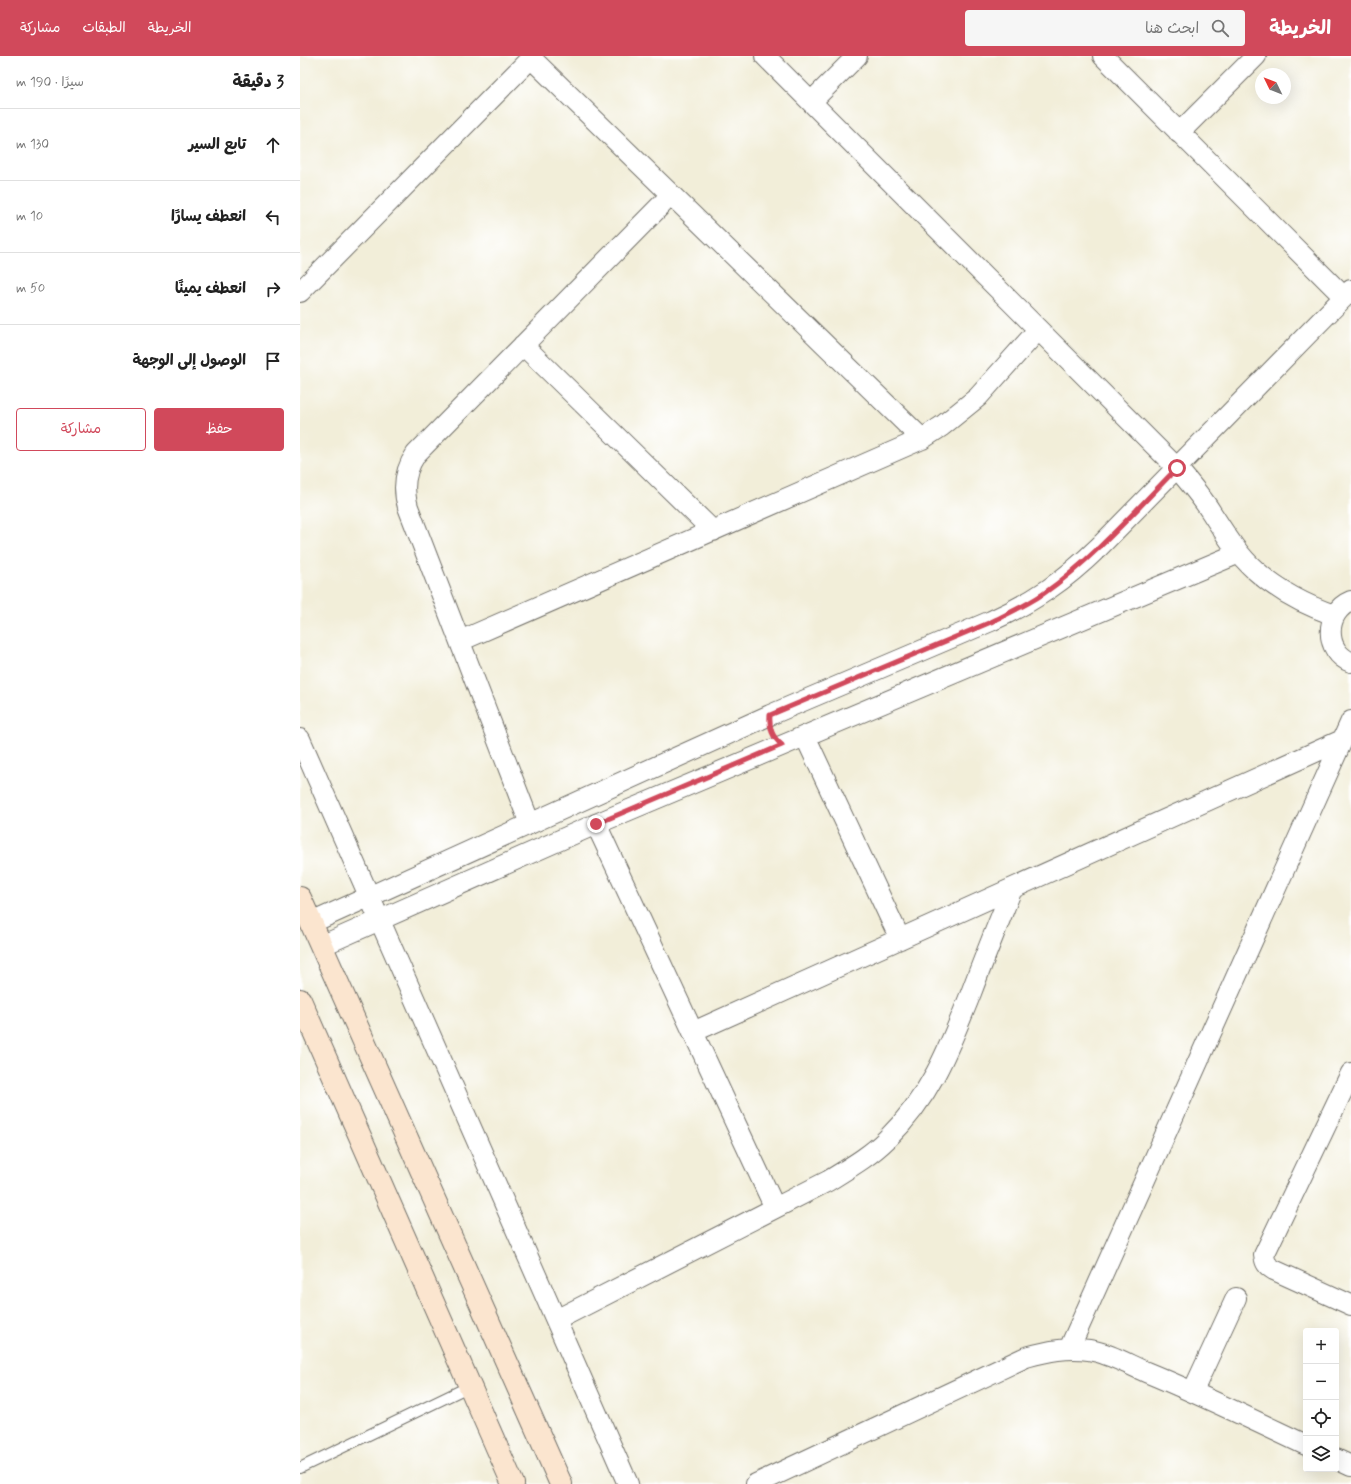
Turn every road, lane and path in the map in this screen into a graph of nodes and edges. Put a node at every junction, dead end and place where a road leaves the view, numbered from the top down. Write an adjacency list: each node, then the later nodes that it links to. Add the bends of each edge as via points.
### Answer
1 (765, 56): 6 (street)
2 (857, 56): 6 (street)
3 (1103, 56): 7 (street)
4 (1256, 56): 7 (street)
5 (532, 57): 8 (street); 9 (street)
6 (811, 102): 11 (street)
7 (1179, 132): 10 (street)
8 (671, 195): 12 (street); 13 (street)
9 (300, 292)
10 (1347, 294): 14 (street)
11 (1038, 330): 13 (street, via 978,397); 14 (street)
12 (523, 345): 15 (street); 19 (street, via 416,454 405,479 408,506)
13 (922, 439): 15 (street)
14 (1177, 468): 16 (street); 21 (street, via 1081,565 1041,595 991,622)
15 (713, 531): 19 (street)
16 (1239, 553): 18 (street, via 1255,570 1285,593 1313,608); 24 (street)
17 (1351, 601): 18 (street, via 1340,607)
18 (1334, 615): 20 (street, via 1330,636 1333,645 1339,654)
19 (460, 641): 29 (street)
20 (1351, 662)
21 (811, 698): 22 (street); 24 (street, via 824,709 826,716)
22 (770, 715): 28 (street, via 770,729); 29 (street)
23 (1351, 721): 27 (street)
24 (823, 728): 25 (street)
25 (805, 736): 28 (street); 36 (street)
26 (300, 739): 32 (street)
27 (1342, 740): 31 (street); 45 (street)
28 (782, 745): 30 (street)
29 (530, 824): 32 (street)
30 (596, 824): 34 (street); 39 (street)
31 (1012, 889): 36 (street); 41 (street, via 948,1051 932,1083 911,1113 887,1139 859,1162)
32 (369, 897): 34 (street); 35 (street)
33 (300, 898): 35 (street)
34 (379, 920): 37 (street); 44 (street)
35 (311, 923): 37 (street)
36 (900, 939): 39 (street)
37 (322, 946): 53 (street)
38 (300, 1000): 46 (street)
39 (693, 1032): 41 (street)
40 (1351, 1073): 43 (street, via 1264,1255 1268,1267)
41 (775, 1208): 44 (street)
42 (1236, 1298): 47 (street)
43 (1351, 1305)
44 (556, 1320): 54 (street)
45 (1069, 1349): 47 (street, via 1091,1350 1112,1357); 55 (street, via 1047,1351 1026,1357)
46 (470, 1386): 51 (lane); 52 (street)
47 (1193, 1391): 48 (street)
48 (1303, 1444)
49 (1339, 1460): 50 (street)
50 (1351, 1466)
51 (300, 1468)
52 (513, 1484)
53 (561, 1484)
54 (628, 1484)
55 (756, 1484)

